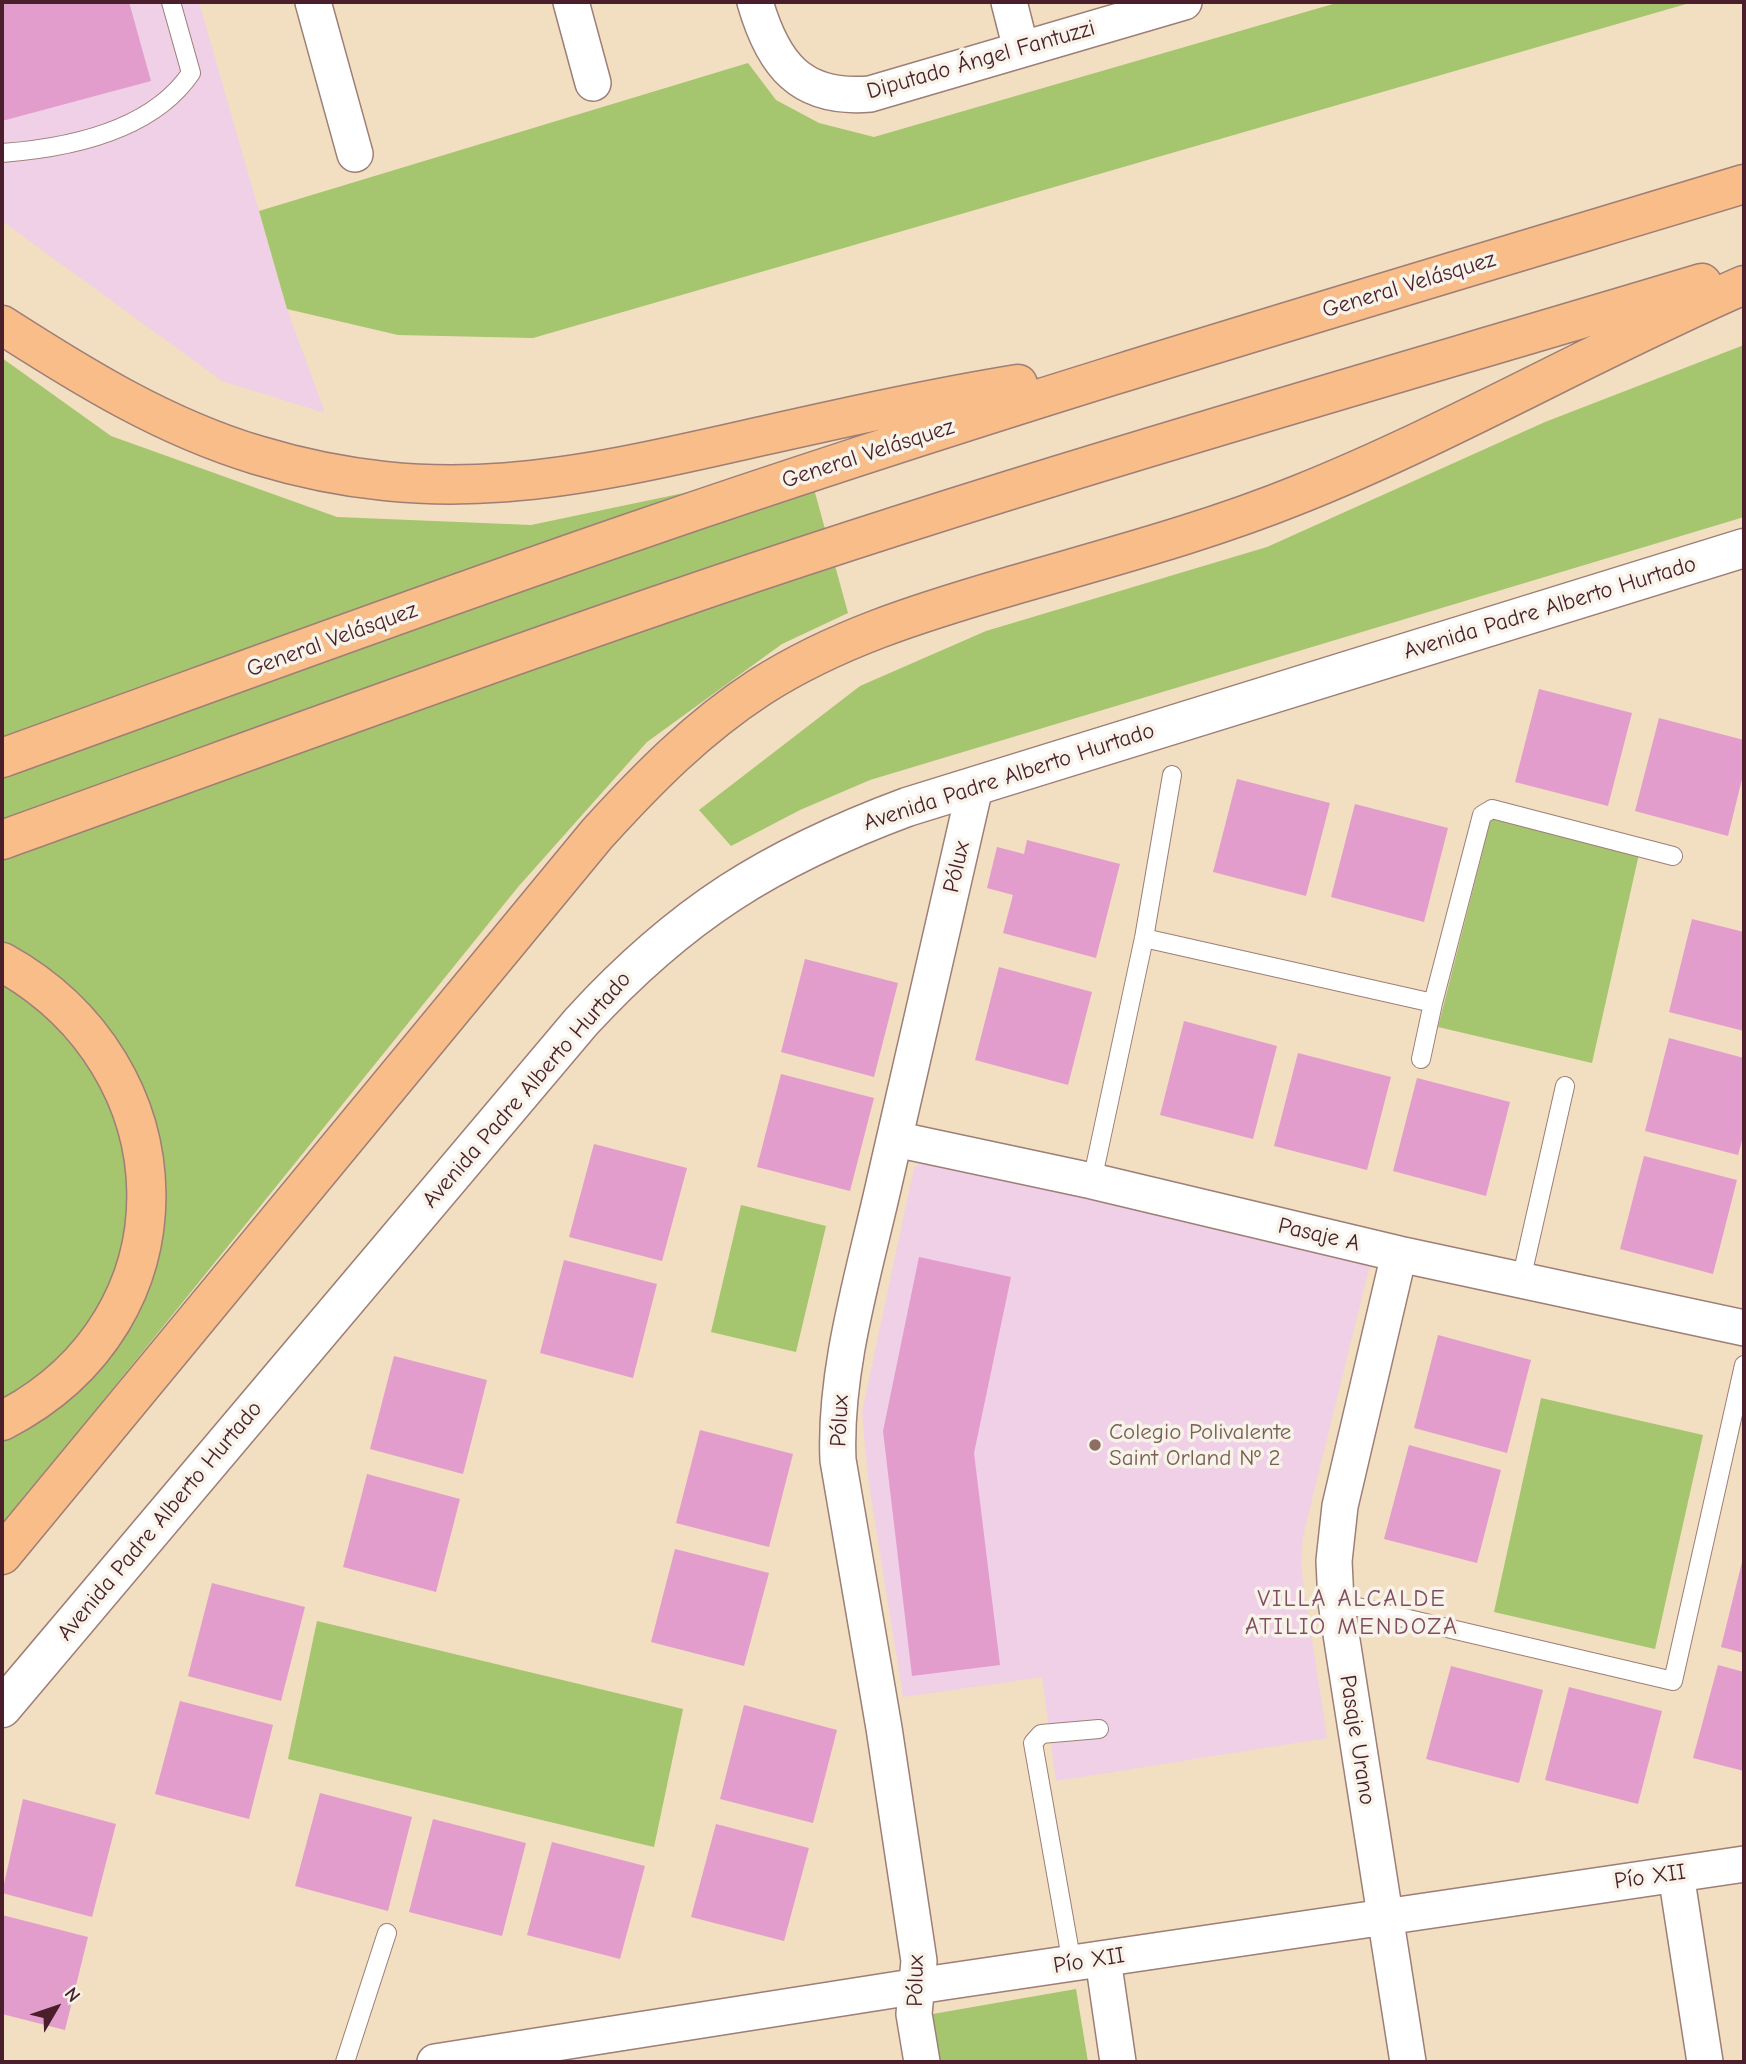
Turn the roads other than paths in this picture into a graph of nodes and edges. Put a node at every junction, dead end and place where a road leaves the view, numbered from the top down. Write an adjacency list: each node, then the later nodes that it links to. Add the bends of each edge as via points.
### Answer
1 (171, 2): 9 (lane, via 191,73 179,90 119,128 73,145)
2 (313, 2): 10 (street)
3 (571, 2): 8 (street)
4 (1009, 2): 7 (street)
5 (1184, 2): 7 (street, Diputado Ángel Fantuzzi)
6 (759, 15): 7 (street, Diputado Ángel Fantuzzi, via 771,49 785,67 818,89 853,96)
7 (1021, 49)
8 (593, 83)
9 (2, 153)
10 (355, 154)
11 (1744, 184): 15 (highway, General Velásquez)
12 (1744, 270): 20 (highway, via 1018,489 664,603)
13 (1744, 285): 34 (highway, via 1374,463 1186,534 855,636 786,671 728,709 659,767 597,834)
14 (2, 325): 15 (highway, via 115,395 211,439 352,477 450,486 600,472 855,416)
15 (1165, 358): 17 (highway, General Velásquez, via 635,531)
16 (1744, 548): 19 (street, Avenida Padre Alberto Hurtado)
17 (2, 758)
18 (1172, 775): 22 (lane)
19 (975, 787): 27 (street, Pólux); 36 (street, Avenida Padre Alberto Hurtado, via 907,807 793,854 701,911 619,981)
20 (2, 840)
21 (1673, 856): 24 (lane, via 1492,808 1482,816)
22 (1144, 938): 24 (lane); 28 (lane)
23 (2, 962): 33 (highway, via 54,997 100,1050 131,1111 140,1143 146,1208 143,1244 133,1279 103,1338 61,1384)
24 (1433, 1003): 25 (lane)
25 (1422, 1059)
26 (1565, 1086): 30 (lane)
27 (895, 1139): 28 (street, Pasaje A); 43 (street, Pólux, via 837,1423 838,1460 919,1961)
28 (1092, 1181): 29 (street, Pasaje A)
29 (1399, 1254): 30 (street, Pasaje A); 35 (street, Pasaje Urano, via 1340,1506 1334,1562)
30 (1521, 1280): 31 (street, Pasaje A)
31 (1744, 1328)
32 (1744, 1365): 35 (lane, via 1673,1681)
33 (2, 1420)
34 (2, 1555)
35 (1336, 1602): 40 (street, Pasaje Urano)
36 (2, 1708)
37 (1099, 1729): 42 (lane, via 1041,1734 1033,1742)
38 (1744, 1864): 39 (street, Pío XII)
39 (1676, 1874): 40 (street, Pío XII); 50 (street)
40 (1385, 1917): 42 (street, Pío XII); 49 (street, Pasaje Urano)
41 (387, 1933): 45 (lane)
42 (1088, 1962): 43 (street, Pío XII); 48 (street)
43 (917, 1987): 44 (street, Pío XII); 47 (street, Pólux, via 914,2014)
44 (620, 2048): 46 (street, Pío XII)
45 (345, 2062)
46 (435, 2062)
47 (922, 2062)
48 (1118, 2062)
49 (1408, 2062)
50 (1705, 2062)

